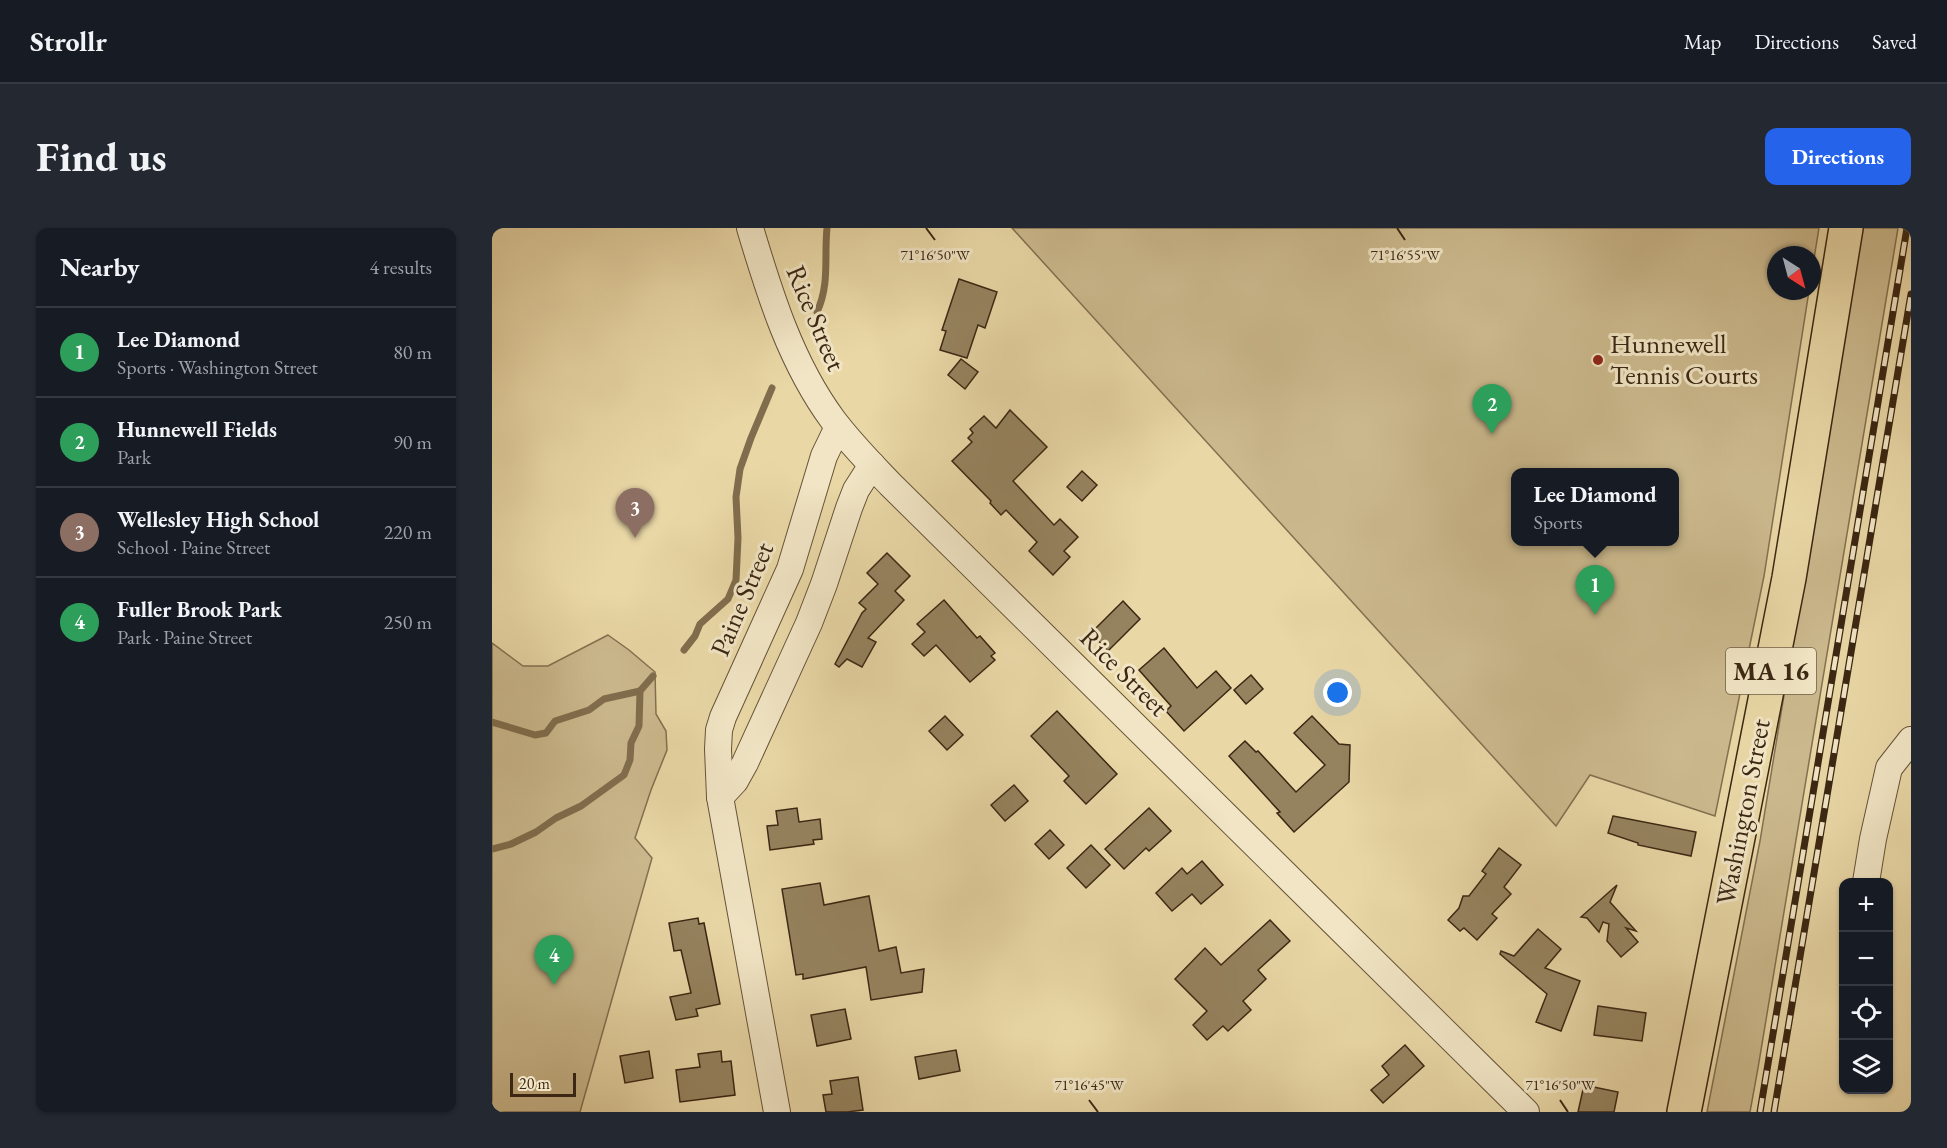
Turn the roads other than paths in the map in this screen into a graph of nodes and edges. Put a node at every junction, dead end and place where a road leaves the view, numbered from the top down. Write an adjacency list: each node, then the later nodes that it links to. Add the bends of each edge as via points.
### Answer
1 (750, 228): 3 (street, Rice Street, via 792,350)
2 (1846, 228): 10 (main road, Washington Street / MA 16, via 1789,578)
3 (838, 427): 4 (street, Rice Street); 6 (street, Paine Street, via 824,456 790,569 723,717 718,749)
4 (872, 465): 6 (street, via 856,490 800,644 745,762); 9 (street, Rice Street)
5 (1911, 740): 7 (street, via 1889,768)
6 (720, 797): 8 (street, Paine Street)
7 (1867, 878)
8 (777, 1112)
9 (1526, 1112)
10 (1684, 1112)

